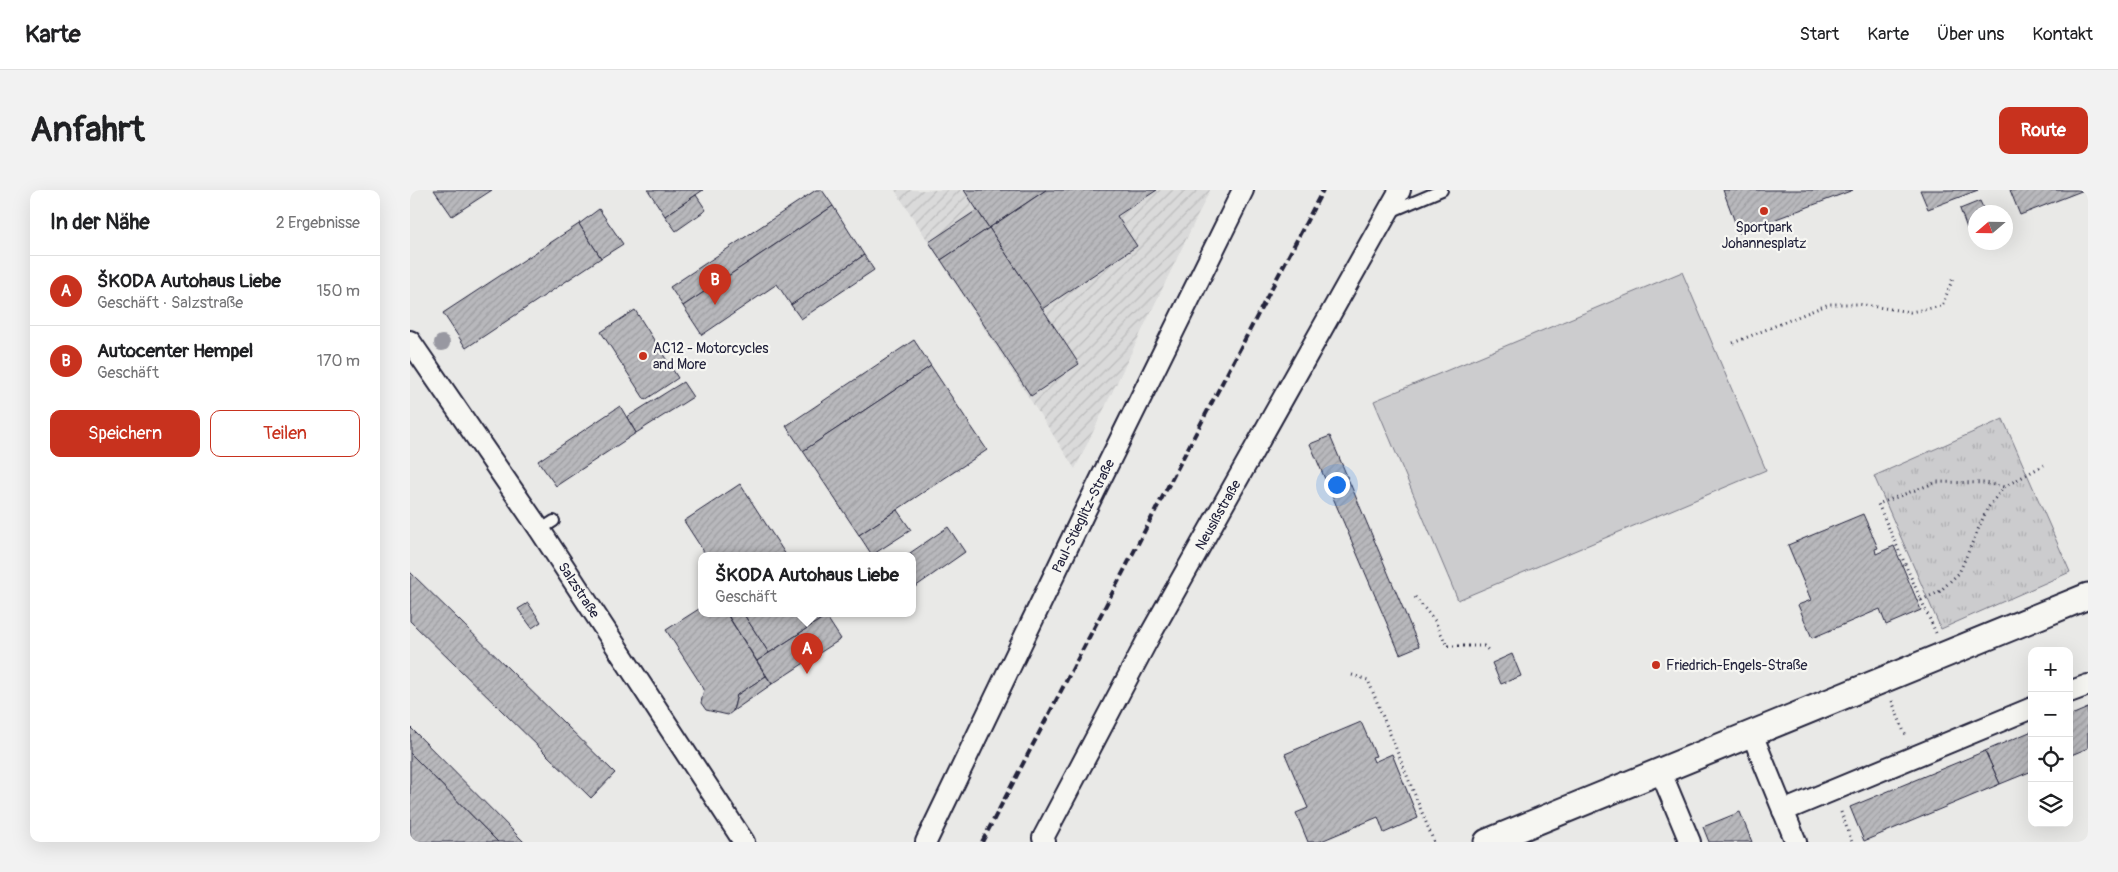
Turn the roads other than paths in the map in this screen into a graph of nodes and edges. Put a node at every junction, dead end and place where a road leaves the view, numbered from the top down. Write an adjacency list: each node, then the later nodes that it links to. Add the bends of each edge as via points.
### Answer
1 (1243, 190): 15 (street, Paul-Stieglitz-Straße)
2 (1400, 190): 4 (street, Neusißstraße)
3 (1442, 190): 4 (lane)
4 (1387, 214): 16 (street, Neusißstraße, via 1149,637 1043,838)
5 (410, 341): 14 (street, Salzstraße, via 547,525)
6 (2088, 596): 10 (street)
7 (2088, 685): 8 (street)
8 (2073, 691)
9 (2028, 710): 12 (street)
10 (1752, 734): 11 (street); 12 (street)
11 (1660, 770): 13 (street); 17 (street)
12 (1783, 811): 18 (street)
13 (1498, 840)
14 (744, 842)
15 (926, 842)
16 (1045, 842)
17 (1690, 842)
18 (1796, 842)

